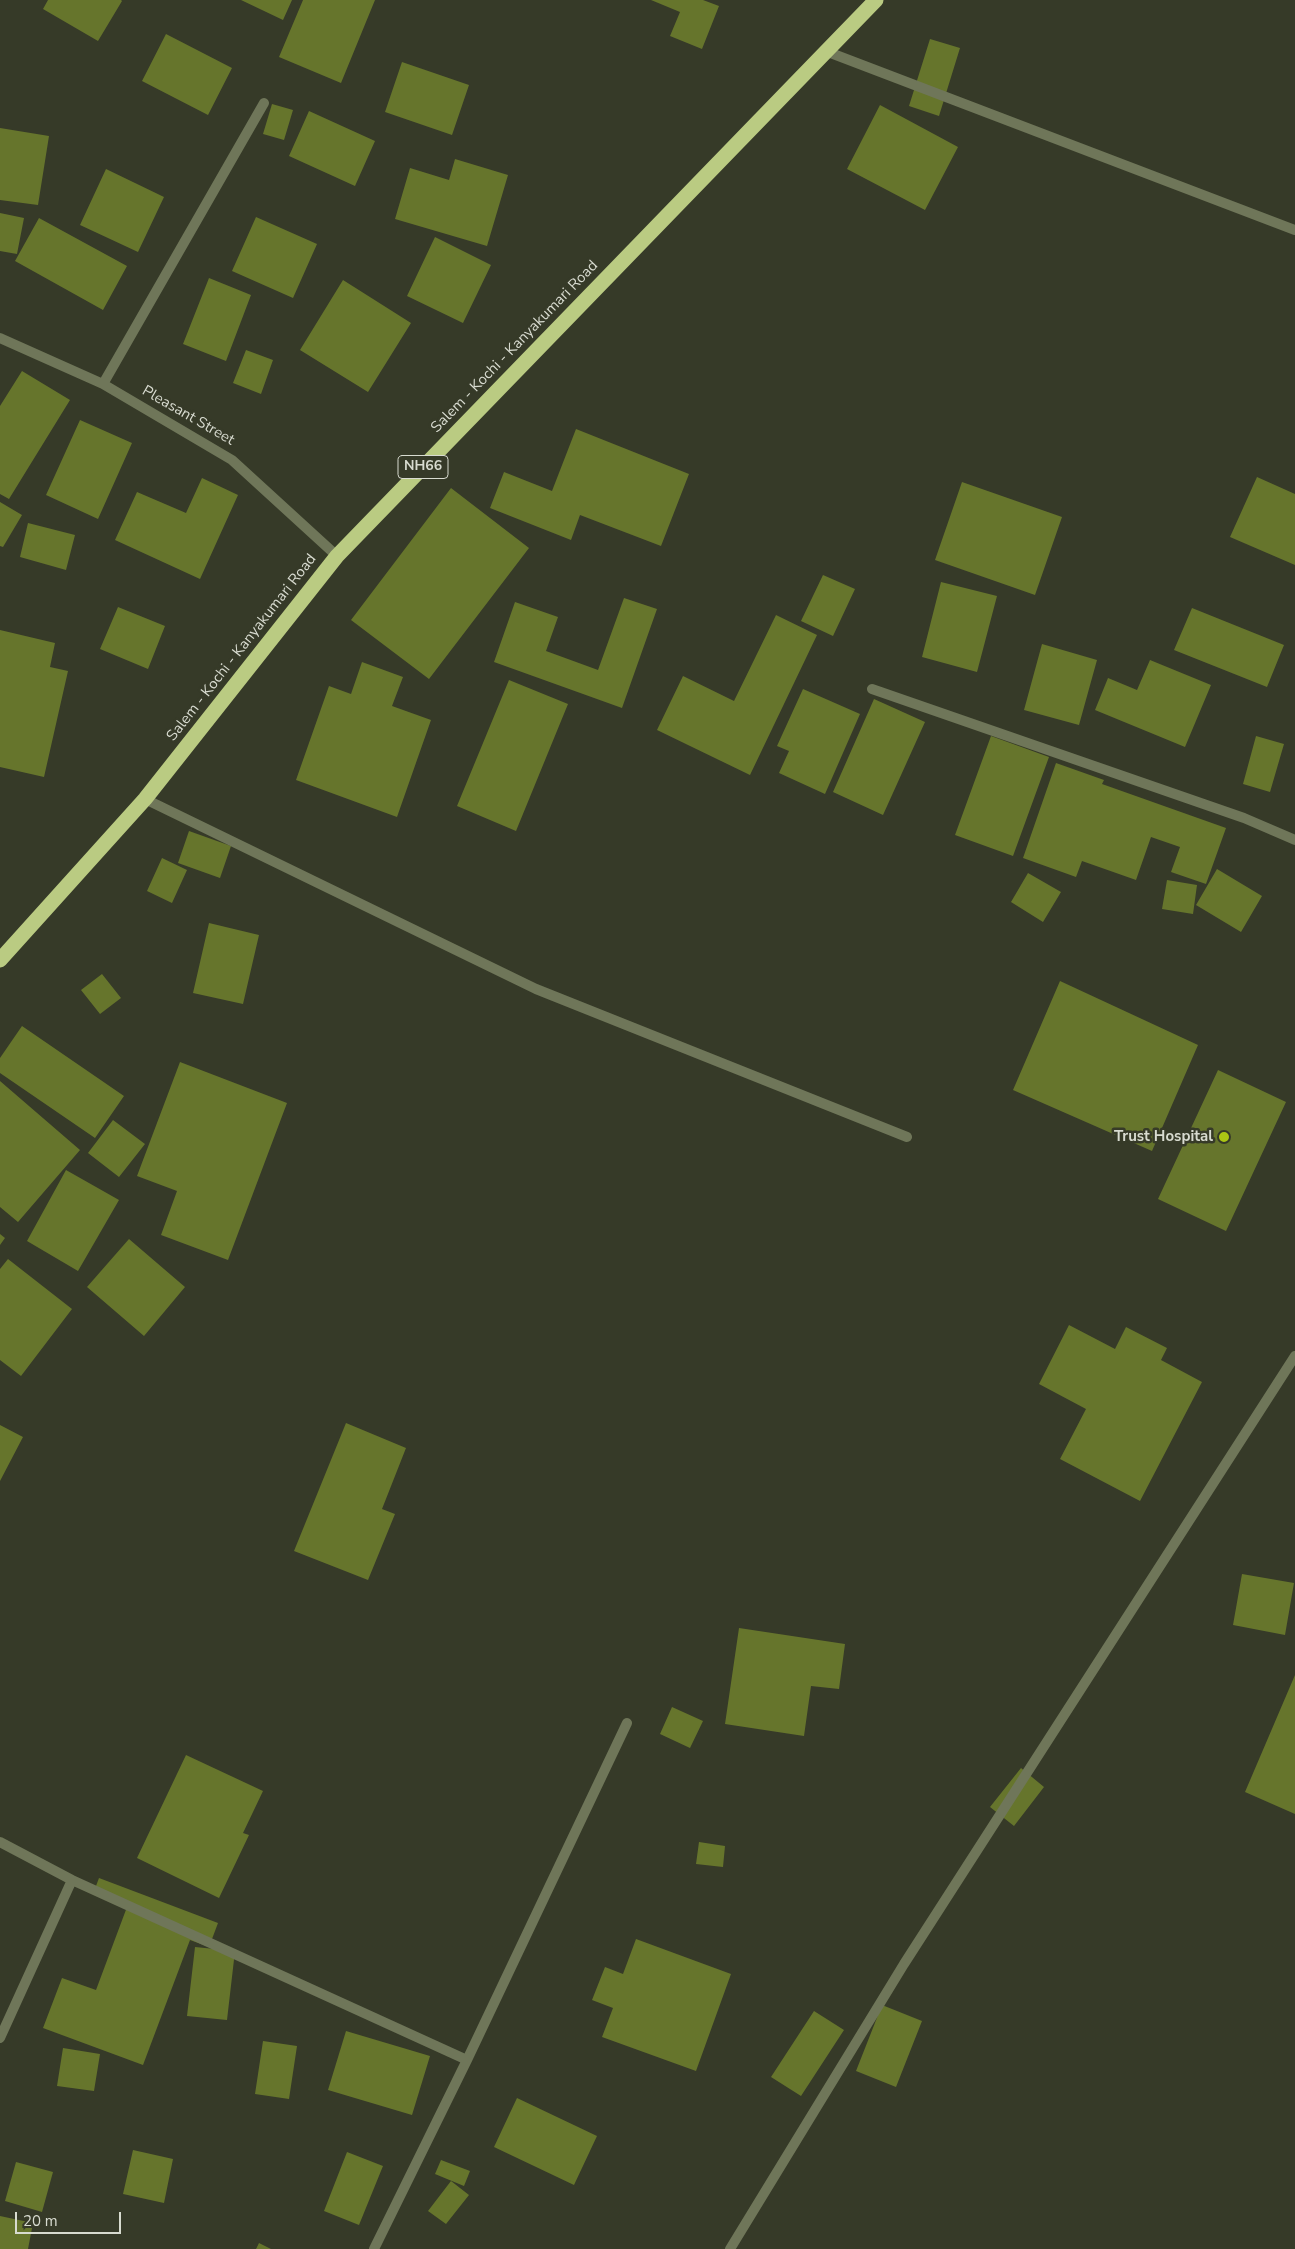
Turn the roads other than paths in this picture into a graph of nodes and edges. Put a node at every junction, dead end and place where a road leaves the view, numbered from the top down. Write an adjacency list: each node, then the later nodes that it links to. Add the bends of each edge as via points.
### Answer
1 (876, 0): 2 (highway, Salem - Kochi - Kanyakumari Road / NH66)
2 (828, 52): 4 (street); 7 (highway, Salem - Kochi - Kanyakumari Road / NH66)
3 (264, 103): 6 (street)
4 (1295, 230)
5 (0, 338): 6 (street, Pleasant Street)
6 (103, 384): 7 (street, Pleasant Street, via 232,460)
7 (336, 556): 9 (highway, Salem - Kochi - Kanyakumari Road / NH66)
8 (872, 689): 10 (street, via 1244,818)
9 (146, 800): 11 (highway, Salem - Kochi - Kanyakumari Road / NH66); 12 (street, via 536,989)
10 (1295, 840)
11 (0, 960)
12 (907, 1137)
13 (1295, 1356): 20 (street, via 904,1964)
14 (627, 1723): 18 (street)
15 (0, 1842): 16 (street)
16 (72, 1880): 17 (street); 18 (street)
17 (0, 2038)
18 (467, 2060): 19 (street)
19 (374, 2249)
20 (730, 2249)

